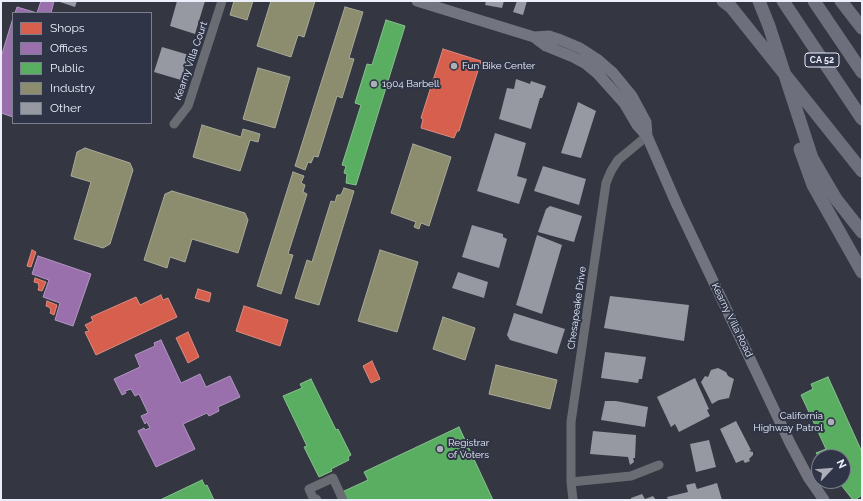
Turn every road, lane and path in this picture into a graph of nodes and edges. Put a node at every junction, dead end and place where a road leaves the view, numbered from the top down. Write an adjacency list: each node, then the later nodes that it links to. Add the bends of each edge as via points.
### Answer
1 (222, 1): 12 (street, Kearny Villa Court, via 188,106)
2 (417, 1): 13 (main road, Kearny Villa Road, via 534,37 546,46 586,64 624,103)
3 (759, 1): 10 (highway)
4 (783, 1): 11 (highway, CA 52)
5 (814, 1): 9 (highway, CA 52)
6 (841, 1): 8 (highway)
7 (727, 4): 14 (highway)
8 (862, 28)
9 (862, 72)
10 (788, 88): 15 (highway, via 812,158 836,199); 16 (highway, via 796,136 813,185)
11 (862, 118)
12 (174, 124)
13 (647, 136): 18 (street, Chesapeake Drive, via 618,160 606,183 571,422); 22 (main road, Kearny Villa Road, via 790,443)
14 (862, 171)
15 (862, 232)
16 (862, 272)
17 (659, 464): 18 (street, via 631,476)
18 (571, 482): 21 (street, Chesapeake Drive)
19 (317, 500): 20 (street, via 314,500 310,490 333,478)
20 (343, 500)
21 (573, 500)
22 (824, 500)

